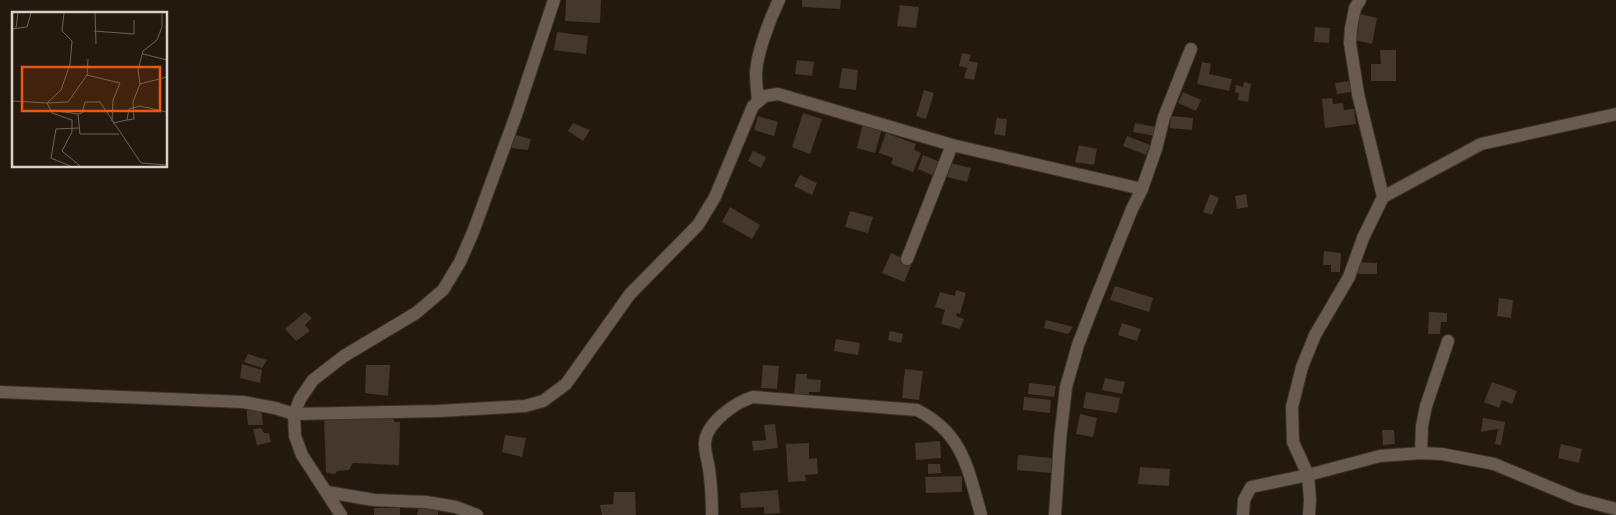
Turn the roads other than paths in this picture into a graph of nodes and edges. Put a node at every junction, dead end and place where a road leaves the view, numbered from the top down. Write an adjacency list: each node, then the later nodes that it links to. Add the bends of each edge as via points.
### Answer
1 (554, 0): 13 (street, via 473,232 443,290 416,313 344,356 313,380)
2 (779, 0): 5 (street, via 771,16 756,71)
3 (1360, 0): 9 (street, via 1350,43 1358,94)
4 (1191, 49): 8 (street, via 1164,116)
5 (758, 101): 7 (street, via 778,94); 13 (street, via 753,106 715,197 698,224 630,294 566,384 542,401 525,406 439,411)
6 (1616, 114): 9 (street, via 1481,144)
7 (952, 145): 8 (street); 10 (street)
8 (1142, 189): 22 (street, via 1078,345 1066,387)
9 (1383, 197): 15 (street, via 1349,277 1315,335 1302,368 1292,407 1293,442)
10 (907, 259)
11 (1448, 341): 14 (street, via 1426,406)
12 (0, 392): 13 (street, via 243,402)
13 (294, 414): 16 (street, via 295,436 302,455)
14 (1421, 453): 15 (street, via 1380,456); 17 (street, via 1494,464 1578,499)
15 (1308, 475): 23 (street, via 1251,487 1244,500); 24 (street)
16 (327, 492): 18 (street); 19 (street, via 374,500 426,502 456,507)
17 (1616, 509)
18 (340, 515)
19 (476, 515)
20 (712, 515): 21 (street, via 705,443 708,432 724,412 753,397 902,408 930,416 960,449)
21 (981, 515)
22 (1055, 515)
23 (1243, 515)
24 (1309, 515)

